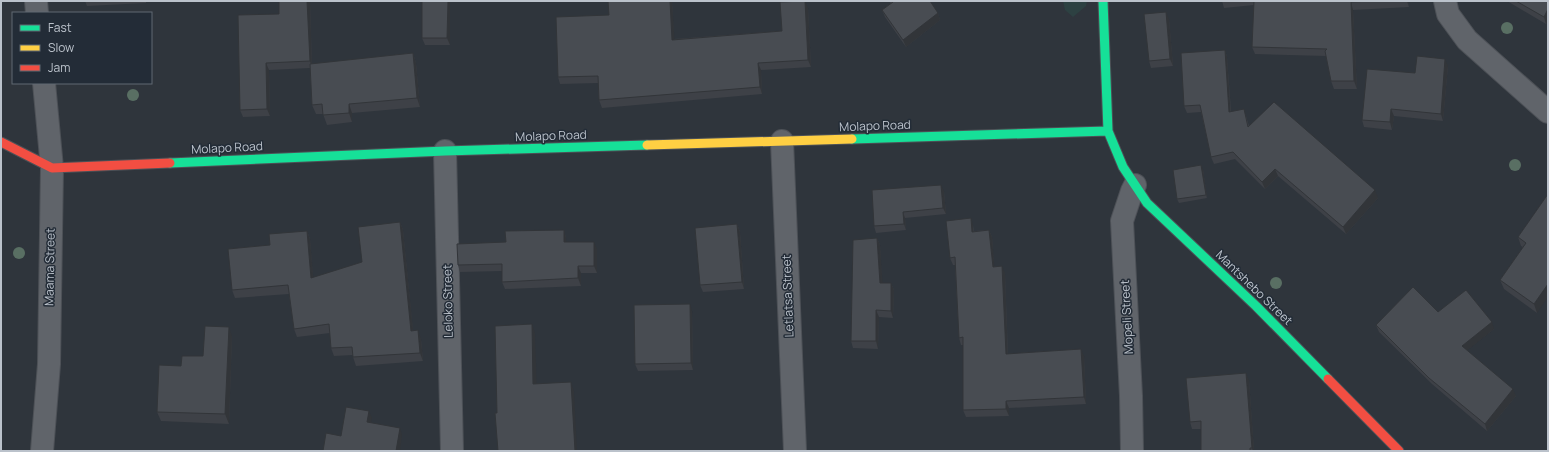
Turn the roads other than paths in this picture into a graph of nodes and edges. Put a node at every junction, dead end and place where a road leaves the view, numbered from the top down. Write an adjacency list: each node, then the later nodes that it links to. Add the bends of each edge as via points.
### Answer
1 (36, 1): 4 (street)
2 (1103, 1): 7 (street)
3 (1445, 1): 6 (street, via 1448,14 1467,40)
4 (37, 12)
5 (44, 84): 11 (street, Maama Street)
6 (1548, 112)
7 (1108, 131): 8 (street, Molapo Road); 12 (street, Mantshebo Street, via 1123,167)
8 (782, 141): 10 (street, Molapo Road); 15 (street, Letlatsa Street)
9 (1, 142): 11 (street, Molapo Road)
10 (445, 151): 11 (street, Molapo Road); 14 (street, Leloko Street)
11 (52, 168): 13 (street, Maama Street, via 48,364)
12 (1136, 185): 16 (street, Mopeli Street, via 1122,222); 17 (street, Mantshebo Street, via 1147,203 1261,312)
13 (42, 451)
14 (452, 451)
15 (795, 451)
16 (1132, 451)
17 (1399, 451)

